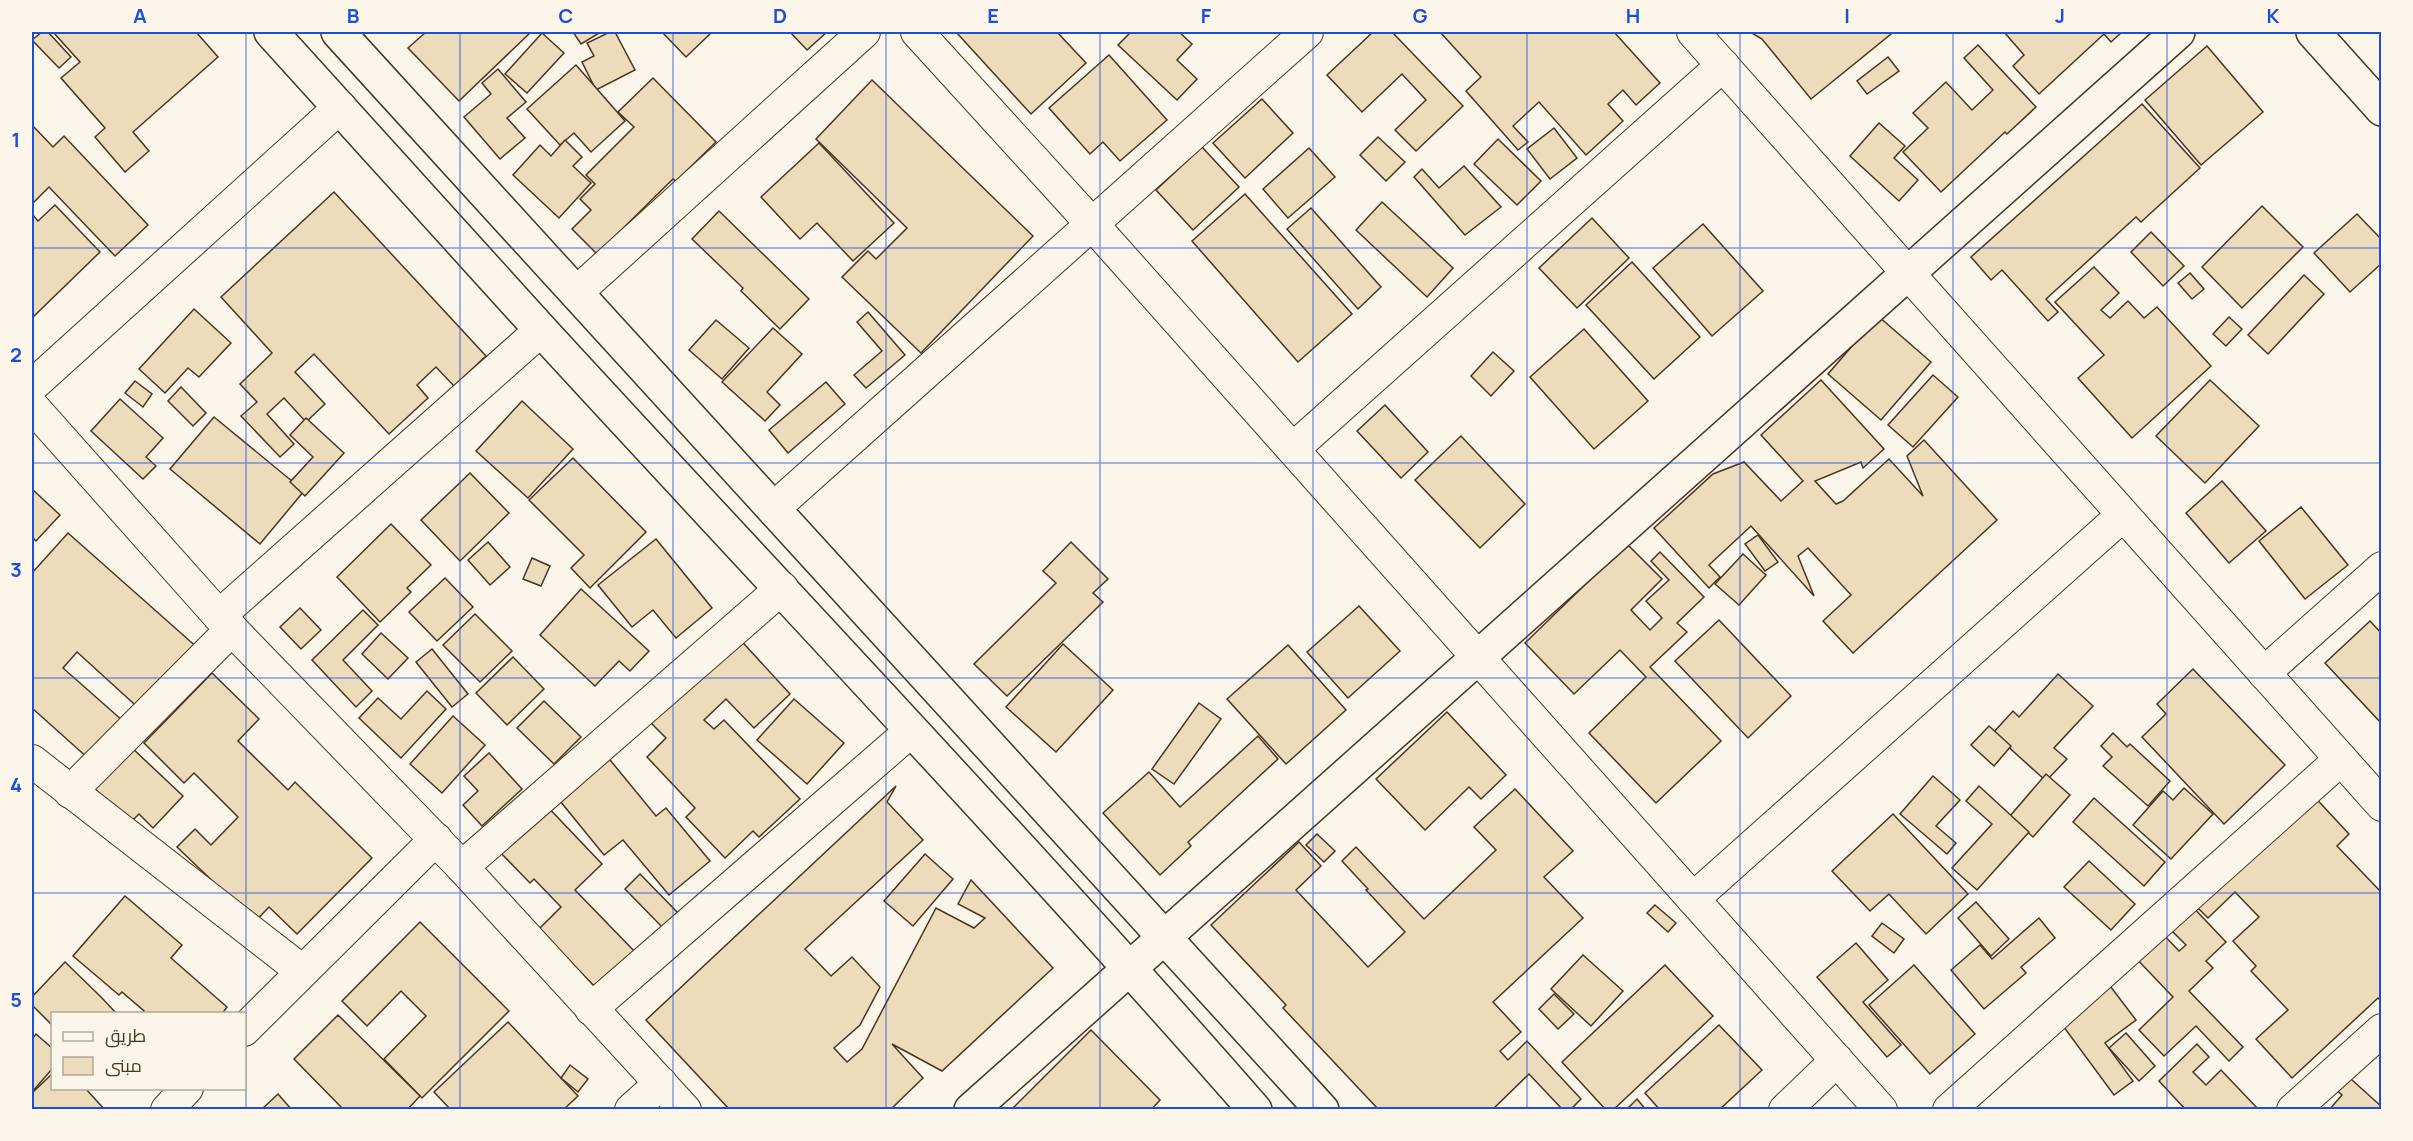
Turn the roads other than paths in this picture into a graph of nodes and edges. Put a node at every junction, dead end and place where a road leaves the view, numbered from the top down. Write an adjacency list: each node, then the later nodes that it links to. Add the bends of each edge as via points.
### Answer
1 (271, 32): 10 (main road)
2 (338, 32): 14 (main road)
3 (864, 32): 14 (street)
4 (916, 32): 12 (street)
5 (1307, 32): 12 (street)
6 (1693, 32): 9 (street)
7 (2178, 32): 13 (main road)
8 (2313, 32): 11 (main road)
9 (1722, 65): 13 (street); 18 (street)
10 (340, 107): 15 (main road); 16 (street)
11 (2382, 109)
12 (1092, 224): 18 (street); 19 (street)
13 (1907, 273): 20 (street); 24 (main road)
14 (576, 293): 19 (main road)
15 (541, 330): 22 (main road); 23 (street)
16 (32, 386)
17 (32, 406): 23 (street)
18 (1293, 449): 24 (street)
19 (773, 509): 34 (main road)
20 (2123, 515): 25 (street); 33 (street)
21 (2382, 568): 25 (street)
22 (782, 588): 26 (main road); 32 (street)
23 (226, 622): 29 (street); 31 (street)
24 (1477, 657): 33 (street); 34 (main road)
25 (2264, 673): 27 (street)
26 (912, 730): 35 (main road); 37 (street)
27 (2341, 759): 30 (street); 51 (street)
28 (32, 760): 29 (street)
29 (70, 792): 36 (street)
30 (2382, 805)
31 (436, 839): 32 (street); 36 (street)
32 (462, 867): 37 (street)
33 (1694, 899): 40 (street)
34 (1164, 937): 35 (main road); 48 (main road)
35 (1130, 967): 46 (main road); 47 (main road)
36 (302, 971): 38 (street)
37 (591, 1009): 41 (street)
38 (246, 1027)
39 (2382, 1030): 52 (street)
40 (1837, 1060): 49 (street); 50 (street)
41 (661, 1083): 44 (street); 45 (street)
42 (186, 1090): 43 (street)
43 (167, 1110)
44 (631, 1110)
45 (685, 1110)
46 (971, 1110)
47 (1255, 1110)
48 (1322, 1110)
49 (1785, 1110)
50 (1881, 1110)
51 (1949, 1110)
52 (2293, 1110)

